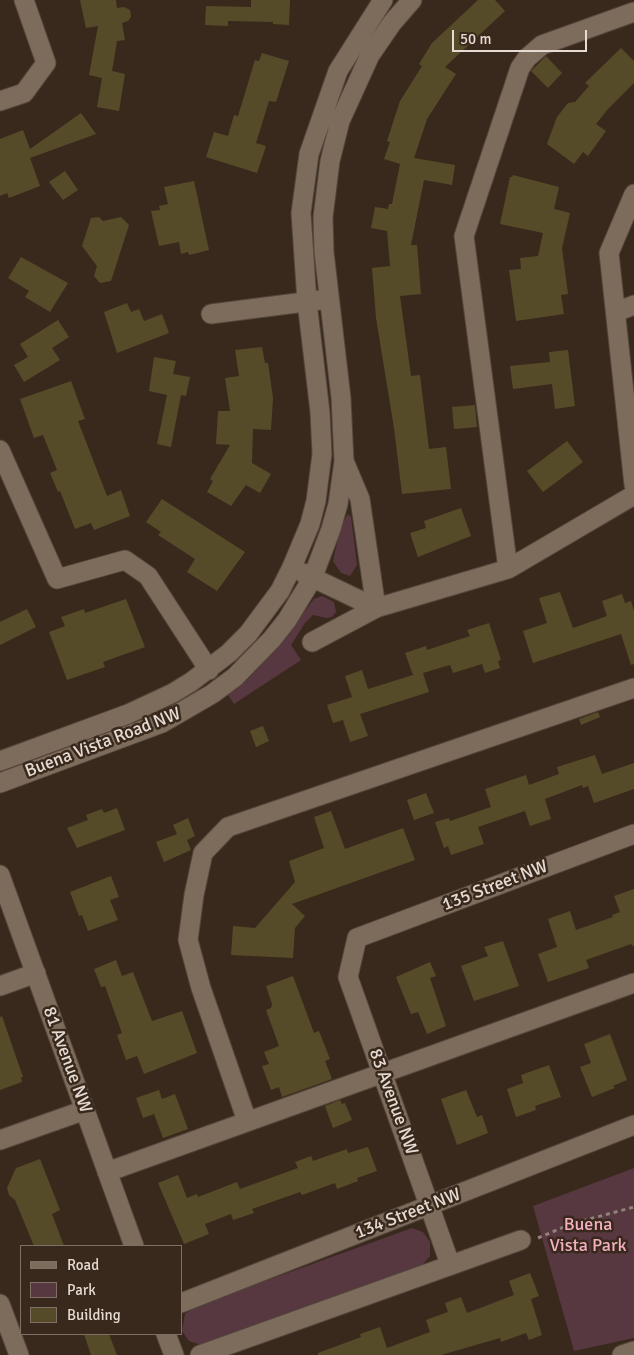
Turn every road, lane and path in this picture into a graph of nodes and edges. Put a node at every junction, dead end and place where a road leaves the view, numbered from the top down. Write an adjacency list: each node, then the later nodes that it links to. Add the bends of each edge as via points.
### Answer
1 (24, 0): 6 (street, via 46,62 24,93)
2 (412, 0): 5 (street, Buena Vista Road NW)
3 (375, 3): 5 (street); 9 (street, Buena Vista Road NW, via 338,71 309,154 301,213)
4 (634, 12): 18 (street, via 542,45 527,58 520,68 464,236)
5 (392, 23): 8 (street, Buena Vista Road NW, via 370,55 352,91 330,161 323,217)
6 (0, 101)
7 (634, 194): 11 (street, via 609,253)
8 (328, 299): 9 (street); 14 (street, Buena Vista Road NW, via 341,398)
9 (307, 302): 12 (street); 17 (street, Buena Vista Road NW, via 322,454 316,501)
10 (634, 305): 11 (street)
11 (616, 312): 15 (street)
12 (211, 314)
13 (0, 450): 22 (street, via 57,579 125,560 148,576)
14 (344, 461): 19 (street, Buena Vista Road NW, via 332,529); 20 (street, via 360,499)
15 (634, 485)
16 (634, 495): 18 (street)
17 (292, 568): 19 (street); 22 (street, Buena Vista Road NW, via 259,620)
18 (508, 569): 20 (street)
19 (312, 578): 20 (street); 25 (street, Buena Vista Road NW, via 272,639 235,677 212,694 162,723)
20 (376, 608): 21 (street)
21 (312, 642)
22 (209, 670): 24 (street, Buena Vista Road NW, via 173,693 128,714)
23 (634, 688): 34 (street, via 228,828 203,853 188,940 201,988)
24 (0, 760)
25 (0, 783)
26 (634, 834): 28 (street, 135 Street NW)
27 (0, 875): 29 (street, 81 Avenue NW)
28 (356, 938): 32 (street, 83 Avenue NW, via 348,977)
29 (36, 973): 31 (street); 33 (street, 81 Avenue NW)
30 (634, 982): 32 (street)
31 (0, 986)
32 (382, 1073): 34 (street); 38 (street, 83 Avenue NW)
33 (85, 1110): 36 (street); 37 (street, 81 Avenue NW)
34 (247, 1121): 37 (street)
35 (634, 1125): 38 (street, 134 Street NW)
36 (0, 1140)
37 (107, 1172): 41 (street, 81 Avenue NW)
38 (429, 1206): 42 (street, 83 Avenue NW); 43 (street, 134 Street NW)
39 (634, 1207): 40 (path, via 571,1224 534,1241)
40 (521, 1240): 42 (street)
41 (134, 1245)
42 (450, 1264): 49 (street)
43 (182, 1302)
44 (0, 1304): 47 (street)
45 (166, 1335): 48 (street)
46 (634, 1351): 50 (street)
47 (19, 1355)
48 (174, 1355)
49 (200, 1355)
50 (622, 1355)

